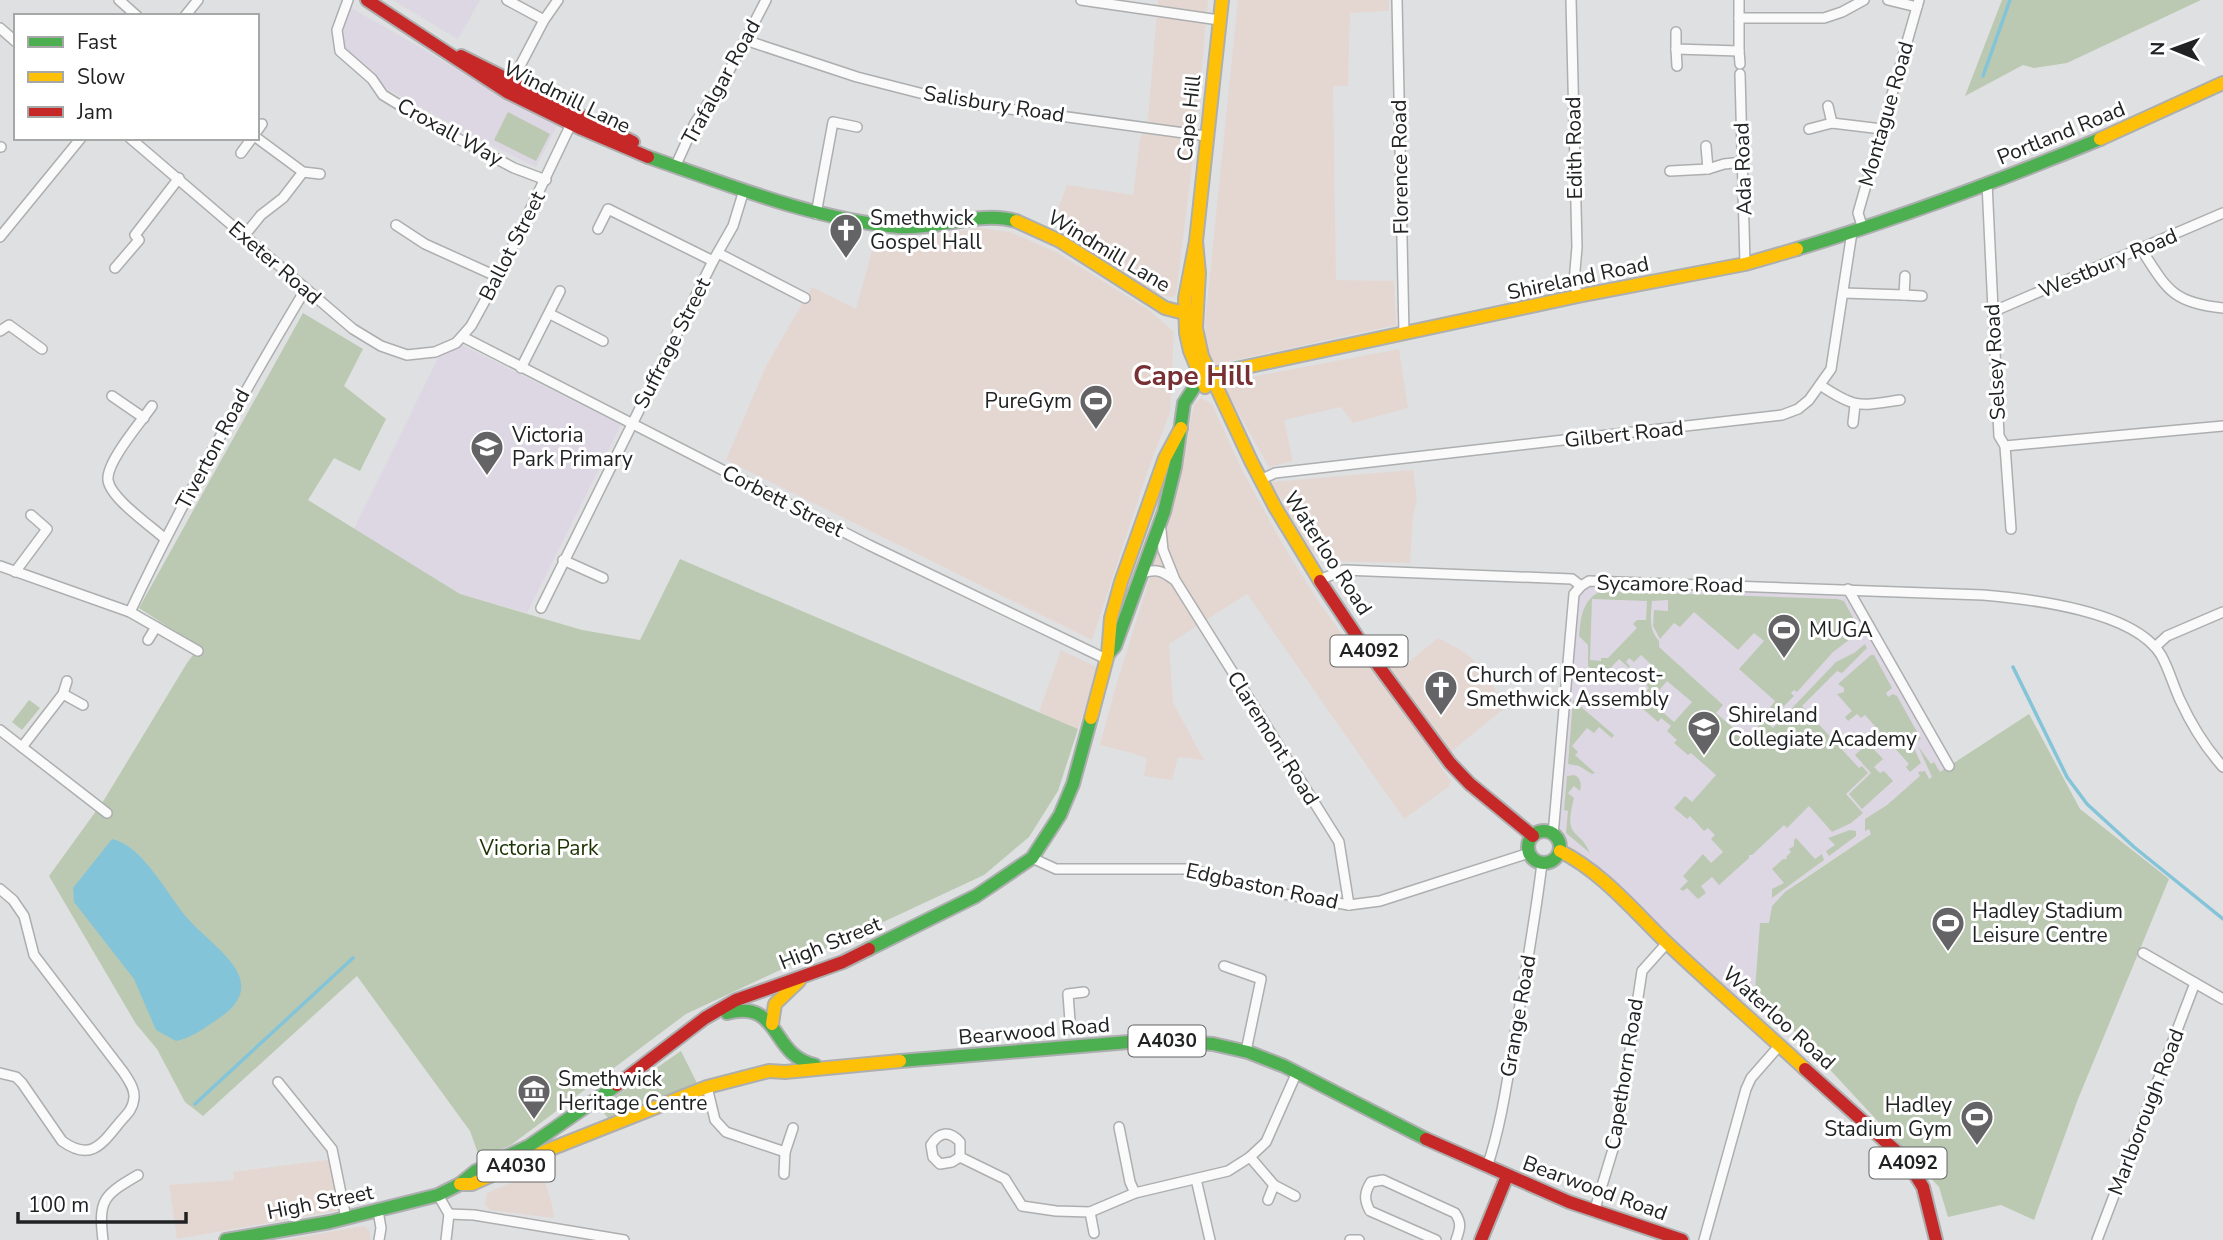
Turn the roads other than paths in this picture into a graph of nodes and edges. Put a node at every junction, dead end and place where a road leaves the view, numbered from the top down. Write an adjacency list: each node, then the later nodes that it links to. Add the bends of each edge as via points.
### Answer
1 (119, 0): 16 (street)
2 (198, 0): 17 (street)
3 (348, 0): 50 (street, Croxall Way, via 337,30 340,51 383,95 514,168)
4 (367, 0): 29 (main road, Windmill Lane)
5 (507, 0): 19 (street)
6 (558, 0): 19 (street)
7 (766, 0): 24 (street, Trafalgar Road)
8 (1081, 0): 20 (street)
9 (1222, 0): 20 (main road, Cape Hill / A4092)
10 (1397, 0): 79 (street, Florence Road)
11 (1571, 0): 71 (street, Edith Road)
12 (1739, 0): 18 (street, Ada Road)
13 (1864, 0): 18 (street, via 1824,18)
14 (1888, 0): 15 (street)
15 (1918, 4): 34 (street, Montague Road)
16 (135, 14)
17 (187, 14)
18 (1739, 18): 26 (street, Ada Road)
19 (544, 20): 29 (street)
20 (1219, 20): 36 (main road, Cape Hill / A4092)
21 (0, 28): 23 (street)
22 (1676, 32): 25 (street)
23 (14, 40)
24 (745, 40): 36 (street, Salisbury Road, via 951,101); 44 (street, Trafalgar Road, via 695,123)
25 (1676, 49): 26 (street); 27 (street)
26 (1739, 51): 43 (street, Ada Road)
27 (1677, 66)
28 (2223, 83): 51 (main road, Portland Road, via 2084,146)
29 (509, 87): 31 (main road, Windmill Lane, via 533,105); 31 (main road, Windmill Lane, via 554,103)
30 (1828, 106): 32 (street)
31 (576, 120): 44 (main road, Windmill Lane, via 647,157); 50 (street, Ballot Street)
32 (1832, 123): 34 (street); 35 (street)
33 (857, 127): 55 (street, via 833,122)
34 (1882, 128): 58 (street, Montague Road)
35 (1809, 129)
36 (1206, 136): 77 (main road, Cape Hill / A4092, via 1189,270)
37 (79, 140): 60 (street)
38 (132, 140): 49 (street, Exeter Road)
39 (253, 140): 42 (street)
40 (258, 140): 47 (street)
41 (1706, 146): 45 (street)
42 (241, 153)
43 (1743, 162): 45 (street); 63 (street, Ada Road)
44 (676, 165): 52 (main road, Windmill Lane)
45 (1708, 169): 46 (street)
46 (1670, 171)
47 (303, 172): 48 (street); 59 (street)
48 (320, 174)
49 (179, 178): 59 (street, Exeter Road); 64 (street)
50 (546, 180): 65 (street, Ballot Street)
51 (1987, 183): 53 (main road, Portland Road); 75 (street, Selsey Road)
52 (744, 190): 55 (main road, Windmill Lane); 62 (street, Suffrage Street, via 733,226)
53 (1949, 198): 58 (main road, Shireland Road)
54 (2223, 213): 61 (street, Westbury Road)
55 (816, 214): 77 (main road, Windmill Lane, via 901,227 1013,220 1060,241 1157,303)
56 (396, 225): 65 (street, via 425,244)
57 (598, 229): 62 (street, via 608,209)
58 (1857, 230): 63 (main road, Shireland Road); 69 (street, Gilbert Road)
59 (244, 236): 67 (street, Exeter Road)
60 (0, 237)
61 (2141, 249): 74 (street, via 2166,287 2185,301); 75 (street, Westbury Road)
62 (716, 257): 73 (street); 91 (street, Suffrage Street)
63 (1745, 264): 71 (main road, Shireland Road)
64 (115, 268)
65 (498, 276): 80 (street, Ballot Street)
66 (1905, 276): 70 (street)
67 (305, 290): 80 (street, Exeter Road, via 353,329 407,355 435,352); 100 (street, Tiverton Road)
68 (560, 292): 76 (street)
69 (1843, 293): 70 (street); 85 (street, Gilbert Road, via 1831,369)
70 (1904, 295): 72 (street)
71 (1578, 296): 79 (main road, Shireland Road)
72 (1922, 296)
73 (805, 298)
74 (2223, 308)
75 (1992, 312): 95 (street, Selsey Road, via 1999,436)
76 (550, 314): 81 (street); 83 (street)
77 (1190, 315): 84 (main road, Cape Hill / A4092, via 1186,340 1191,360)
78 (0, 331): 82 (street, via 9,325)
79 (1404, 334): 84 (main road, Shireland Road)
80 (463, 337): 83 (street, Corbett Street)
81 (603, 341)
82 (43, 349)
83 (521, 368): 91 (street, Corbett Street)
84 (1204, 377): 94 (main road, A4030, via 1186,396); 96 (main road, Waterloo Road / A4092)
85 (1821, 386): 88 (street); 96 (street, Gilbert Road, via 1798,408 1782,415 1275,473)
86 (111, 396): 90 (street)
87 (1900, 400): 88 (street)
88 (1855, 405): 92 (street)
89 (152, 406): 90 (street)
90 (144, 418): 100 (street, via 110,467 108,482 116,496)
91 (632, 423): 102 (street, Suffrage Street); 118 (street, Corbett Street, via 881,550)
92 (1853, 423)
93 (2223, 426): 95 (street, Selsey Road)
94 (1181, 428): 98 (main road, A4030); 101 (main road, A4030, via 1166,453)
95 (2005, 446): 99 (street)
96 (1260, 480): 108 (main road, Waterloo Road / A4092)
97 (31, 515): 104 (street, via 47,530)
98 (1160, 522): 101 (main road); 105 (main road, A4030); 107 (street, Claremont Road, via 1163,550)
99 (2011, 529)
100 (164, 538): 112 (street, Tiverton Road)
101 (1137, 542): 105 (main road, via 1142,551); 118 (main road, High Street / A4030, via 1112,620)
102 (563, 559): 106 (street); 111 (street, Suffrage Street)
103 (0, 566): 104 (street)
104 (15, 572): 112 (street)
105 (1141, 573): 107 (street, via 1162,570); 118 (main road, High Street / A4030, via 1115,646)
106 (603, 578)
107 (1175, 580): 134 (street, Claremont Road, via 1339,842)
108 (1320, 580): 109 (street, Sycamore Road, via 1344,570 1572,579); 128 (main road, Waterloo Road / A4092, via 1450,763)
109 (1581, 586): 110 (street, Sycamore Road, via 1589,581); 127 (street, via 1574,594)
110 (1848, 589): 116 (street, Sycamore Road, via 1983,595 2044,603 2088,612 2135,631); 124 (street)
111 (541, 607)
112 (130, 612): 114 (street)
113 (2223, 612): 116 (street, via 2167,636)
114 (156, 627): 115 (street); 117 (street)
115 (148, 640)
116 (2155, 647): 125 (street, via 2195,730)
117 (198, 651)
118 (1107, 656): 131 (main road, High Street / A4030, via 1073,784)
119 (67, 681): 120 (street)
120 (63, 694): 121 (street); 123 (street)
121 (83, 705)
122 (0, 730): 123 (street)
123 (22, 747): 126 (street)
124 (1949, 766)
125 (2223, 767)
126 (107, 813)
127 (1553, 835): 128 (main road); 129 (main road)
128 (1533, 836): 130 (main road)
129 (1560, 851): 132 (main road, via 1553,860); 135 (main road, Waterloo Road / A4092, via 1617,893)
130 (1529, 853): 132 (main road); 134 (street, Edgbaston Road, via 1380,901)
131 (1032, 858): 134 (street, Edgbaston Road, via 1056,869 1190,869); 138 (main road, High Street / A4030, via 976,896)
132 (1542, 863): 163 (street, Grange Road, via 1514,1041)
133 (0, 889): 151 (street, via 24,916 34,956 124,1073 135,1097 131,1111 102,1145 71,1148 22,1083)
134 (1349, 905)
135 (1667, 943): 146 (main road, Waterloo Road / A4092); 176 (street, Capethorn Road, via 1649,960 1640,978 1617,1136)
136 (2143, 953): 139 (street)
137 (1224, 965): 147 (street, via 1261,979)
138 (806, 976): 143 (main road, A4030, via 775,1004); 144 (main road, High Street / A4030, via 736,1000)
139 (2195, 983): 141 (street); 195 (street, Marlborough Road)
140 (1084, 992): 142 (street, via 1068,994)
141 (2223, 999)
142 (1070, 1021)
143 (772, 1024): 144 (main road, A4030, via 741,1008); 145 (main road, A4030)
144 (674, 1041): 154 (main road, High Street / A4030)
145 (786, 1044): 148 (main road, A4030, via 801,1061); 149 (main road, via 780,1061)
146 (1780, 1045): 193 (street, via 1749,1080); 194 (main road, Waterloo Road / A4092, via 1906,1160 1923,1188)
147 (1246, 1051): 148 (main road, Bearwood Road / A4030, via 1153,1040 1072,1041); 150 (main road, Bearwood Road / A4030)
148 (820, 1067): 149 (main road, Bearwood Road / A4030)
149 (769, 1071): 153 (main road, Bearwood Road / A4030)
150 (1297, 1072): 162 (street, via 1265,1142); 163 (main road, Bearwood Road / A4030, via 1385,1120)
151 (0, 1073)
152 (278, 1082): 178 (street, via 332,1149)
153 (707, 1087): 155 (main road, Bearwood Road / A4030); 160 (street, via 715,1120 726,1132)
154 (593, 1102): 155 (main road, via 600,1120); 156 (main road, High Street / A4030)
155 (613, 1124): 159 (main road, Bearwood Road / A4030)
156 (561, 1125): 159 (main road); 168 (main road, High Street / A4030)
157 (1119, 1127): 170 (street)
158 (793, 1128): 160 (street)
159 (570, 1142): 168 (main road, High Street / A4030, via 472,1184)
160 (785, 1152): 164 (street)
161 (960, 1157): 175 (street, via 1005,1179 1022,1206)
162 (1250, 1157): 167 (street, via 1228,1171); 169 (street)
163 (1487, 1167): 166 (main road, Bearwood Road / A4030)
164 (784, 1174)
165 (138, 1175): 181 (street, via 111,1191 103,1203)
166 (1507, 1177): 176 (main road, Bearwood Road / A4030); 191 (main road)
167 (1196, 1180): 170 (street); 186 (street)
168 (460, 1184): 171 (main road, High Street / A4030)
169 (1275, 1185): 172 (street); 173 (street)
170 (1135, 1193): 175 (street)
171 (438, 1195): 174 (main road, High Street / A4030); 177 (street)
172 (1295, 1196)
173 (1268, 1200)
174 (378, 1211): 178 (main road, High Street / A4030); 183 (street)
175 (1090, 1212): 179 (street)
176 (1594, 1212): 180 (main road, Bearwood Road / A4030)
177 (449, 1214): 184 (street); 185 (street)
178 (346, 1218): 182 (main road, High Street / A4030)
179 (1094, 1233)
180 (1648, 1235): 192 (main road, Bearwood Road / A4030)
181 (103, 1240)
182 (226, 1240)
183 (379, 1240)
184 (446, 1240)
185 (624, 1240)
186 (1210, 1240)
187 (1350, 1240): 188 (street)
188 (1359, 1240)
189 (1436, 1240): 190 (street, via 1370,1211 1365,1202 1371,1182 1383,1180 1455,1213 1461,1228)
190 (1456, 1240)
191 (1481, 1240)
192 (1682, 1240)
193 (1704, 1240)
194 (1936, 1240)
195 (2097, 1240)

